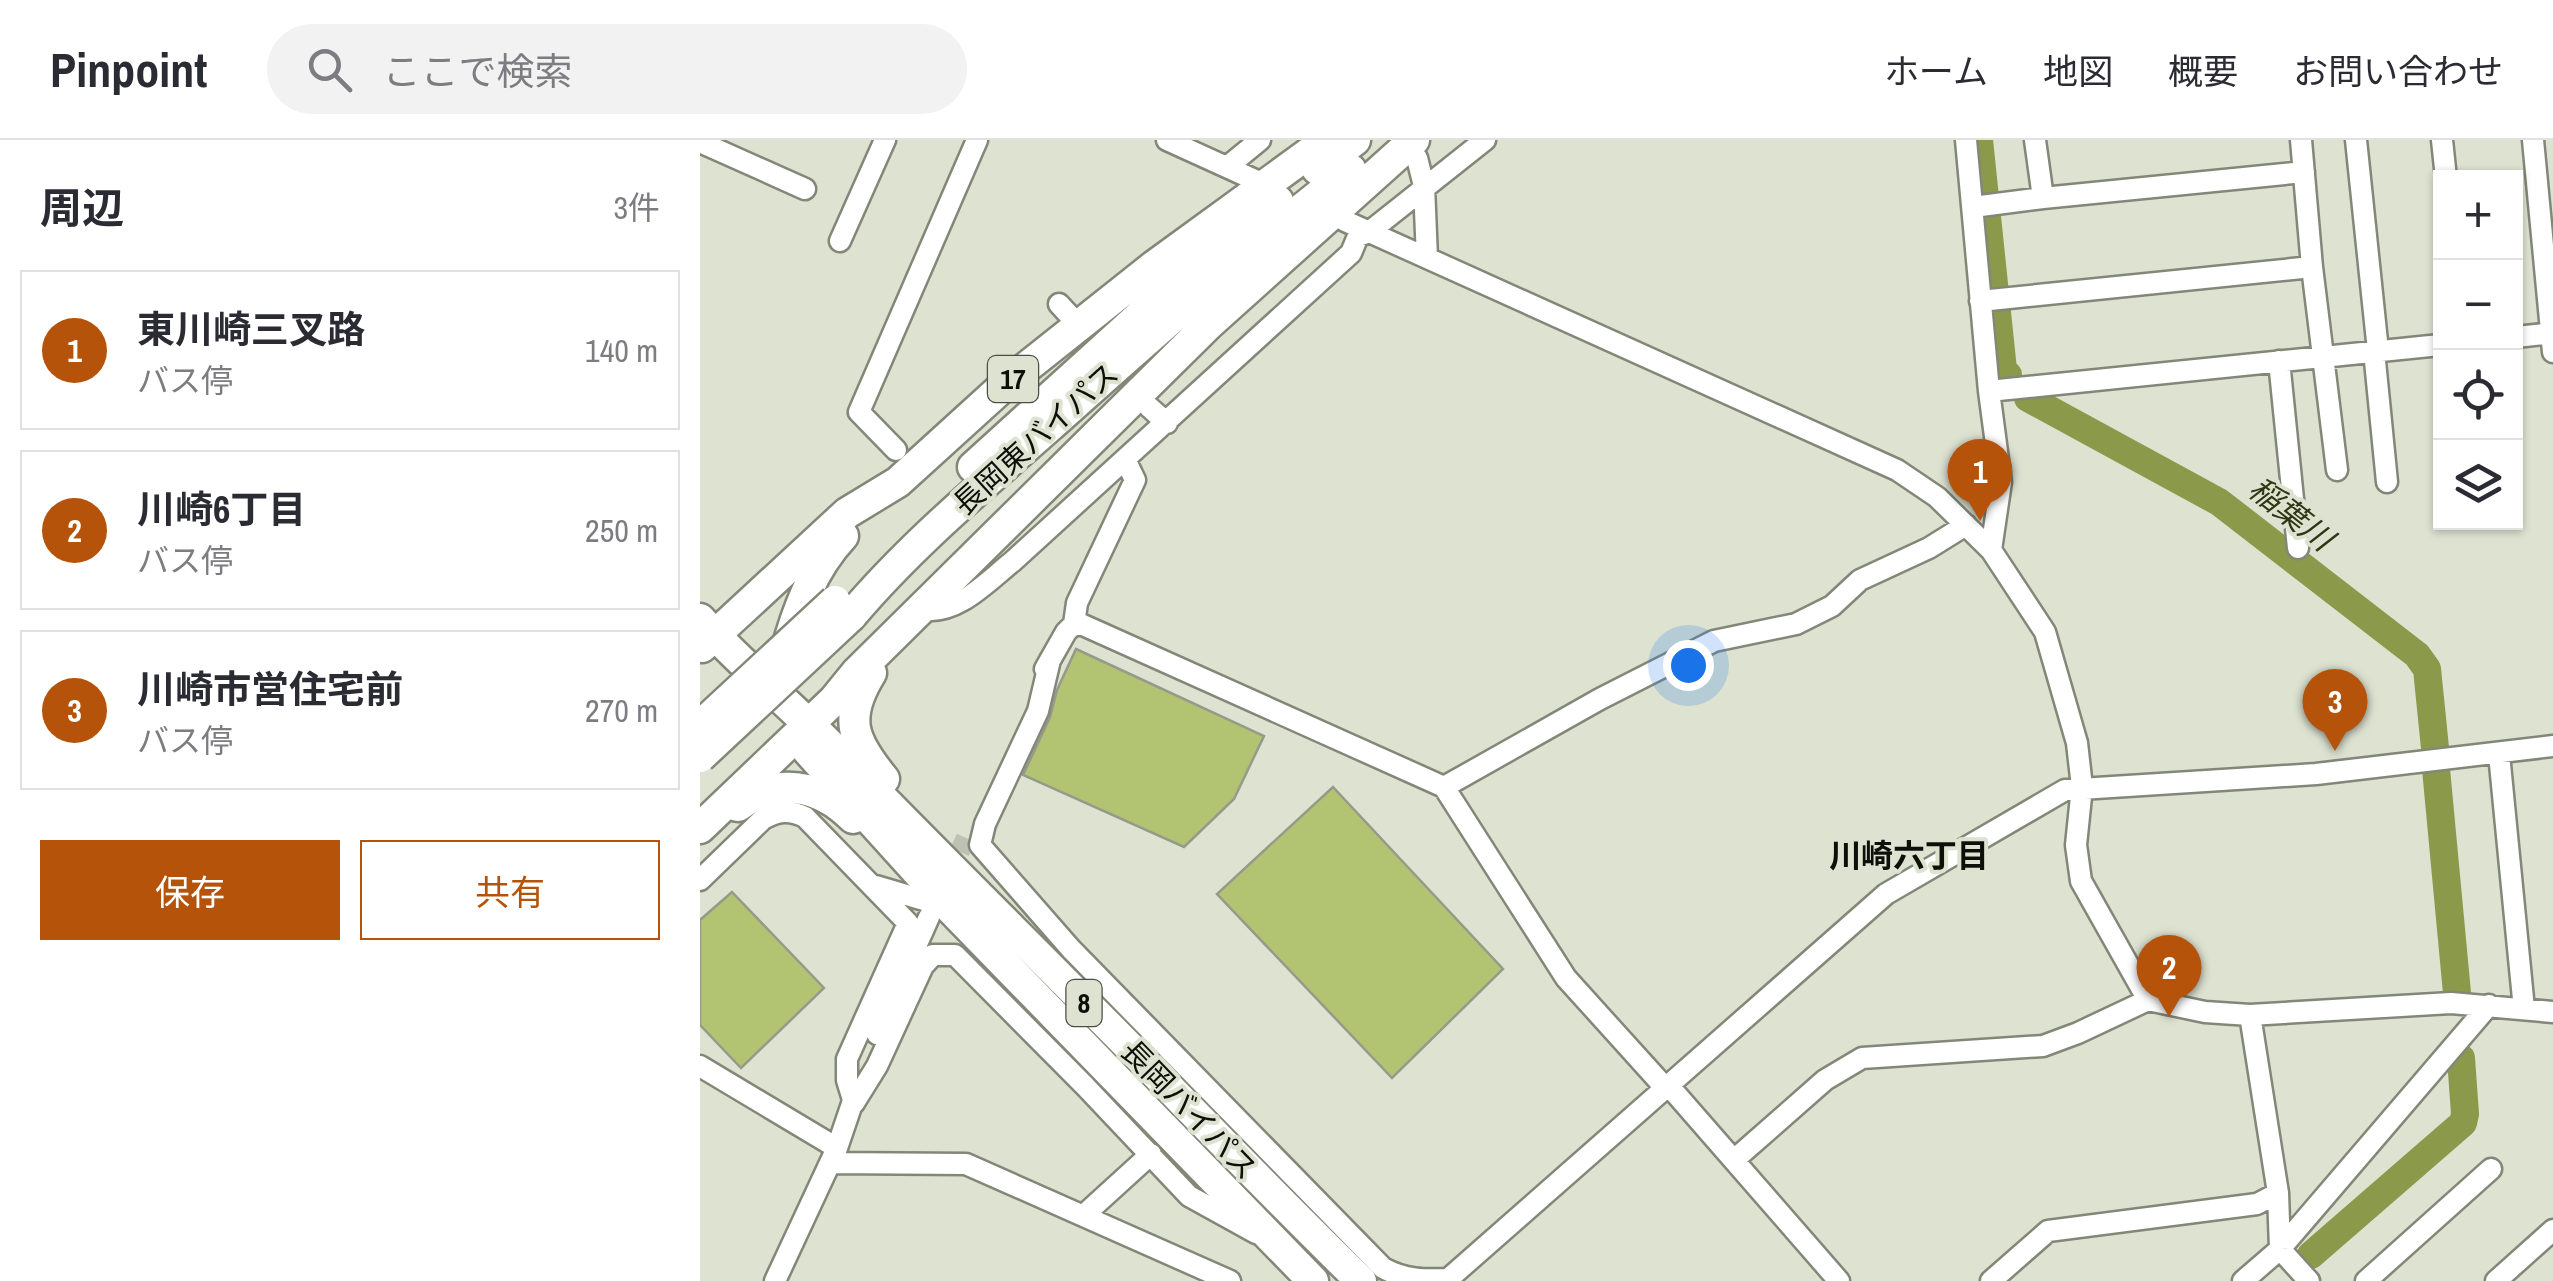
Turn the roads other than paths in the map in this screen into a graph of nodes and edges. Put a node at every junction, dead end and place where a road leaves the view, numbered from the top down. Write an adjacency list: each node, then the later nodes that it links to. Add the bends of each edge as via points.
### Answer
1 (885, 140): 27 (street)
2 (977, 140): 40 (street, via 859,412)
3 (1167, 140): 17 (street)
4 (1260, 140): 17 (street)
5 (1327, 140): 43 (highway, 17, via 1154,266)
6 (1354, 140): 49 (highway, 長岡東バイパス / 17, via 1156,301 906,529)
7 (1388, 140): 49 (highway, 長岡東バイパス / 17, via 1180,310)
8 (1485, 140): 21 (street)
9 (1966, 140): 24 (street)
10 (2036, 140): 23 (street)
11 (2300, 140): 19 (street)
12 (2356, 140): 34 (street)
13 (2442, 140): 18 (street)
14 (2533, 140): 32 (street)
15 (700, 142): 22 (street)
16 (1415, 149): 21 (street); 50 (highway, via 1208,325)
17 (1228, 167): 20 (street)
18 (2445, 170)
19 (2304, 172): 23 (street); 29 (street)
20 (1255, 180)
21 (1424, 186): 26 (street); 28 (street)
22 (805, 189)
23 (2043, 198): 24 (street)
24 (1973, 207): 30 (street)
25 (1345, 221): 26 (street)
26 (1369, 232): 28 (street); 39 (street)
27 (840, 241)
28 (1427, 258): 45 (street, via 1898,470)
29 (2312, 267): 30 (street); 35 (street)
30 (1980, 301): 37 (street)
31 (2523, 337): 32 (street)
32 (2552, 339)
33 (2433, 346): 34 (street)
34 (2376, 351): 35 (street); 44 (street)
35 (2323, 356): 36 (street); 42 (street)
36 (2278, 361): 37 (street); 46 (street)
37 (1989, 390): 47 (street, via 2001,482)
38 (1149, 407): 39 (street)
39 (1167, 423): 41 (street)
40 (896, 450)
41 (1125, 458): 50 (street, via 974,591 942,610); 51 (street, via 1134,480)
42 (2338, 470)
43 (898, 482): 52 (highway, 17, via 847,514); 54 (highway, via 827,553 796,614)
44 (2387, 482)
45 (1966, 524): 47 (street); 59 (street, via 1860,580 1832,606 1796,624 1714,641)
46 (2298, 548)
47 (1991, 550): 60 (street, via 2045,632)
48 (700, 608): 52 (highway, via 715,618)
49 (843, 608): 54 (highway, 長岡東バイパス / 17, bridge)
50 (924, 609): 54 (highway, via 856,674); 66 (highway, via 869,675 853,724 865,755 921,820)
51 (1074, 624): 53 (street); 59 (street)
52 (708, 635): 54 (highway, 8)
53 (1050, 660): 62 (street); 68 (street, via 1038,711 980,845)
54 (777, 709): 55 (highway, 長岡東バイパス, bridge); 58 (highway, 長岡東バイパス, bridge); 61 (highway, via 769,761); 66 (highway, 長岡バイパス / 8)
55 (700, 724)
56 (2553, 746): 57 (street)
57 (2499, 754): 60 (street, via 2316,774); 71 (street)
58 (700, 757)
59 (1444, 787): 77 (street, via 1566,978)
60 (2082, 787): 69 (street, via 2076,845 2082,881); 77 (street, via 2049,799 1886,894)
61 (700, 828)
62 (966, 838)
63 (700, 840): 66 (highway, via 750,797 778,786 809,790 841,806)
64 (700, 880): 65 (street, via 763,819 786,812 804,817)
65 (873, 886): 66 (street); 79 (street, via 908,924 848,1059)
66 (952, 907): 67 (highway, 長岡バイパス / 8); 74 (highway, 長岡バイパス / 8); 79 (street, via 865,1061)
67 (1019, 936): 68 (street); 78 (highway, 長岡バイパス / 8)
68 (1071, 949): 78 (street)
69 (2148, 1000): 73 (street); 82 (street, via 2043,1046 1862,1058 1825,1080)
70 (2489, 1006): 71 (street); 73 (street); 88 (street)
71 (2524, 1009): 72 (street)
72 (2553, 1012)
73 (2250, 1016): 84 (street)
74 (1083, 1046): 76 (street); 87 (highway, 長岡バイパス / 8)
75 (700, 1066): 81 (street)
76 (1085, 1086): 79 (street, via 955,955 945,953 924,966); 80 (street)
77 (1668, 1086): 82 (street); 89 (street)
78 (1187, 1088): 89 (street, via 1383,1268 1400,1278); 93 (highway, 長岡バイパス / 8, via 1250,1174)
79 (854, 1102): 81 (street)
80 (1151, 1154): 85 (street); 87 (street, via 1189,1196)
81 (834, 1156): 85 (street, via 966,1164); 90 (street)
82 (1734, 1160): 94 (street)
83 (2491, 1169): 98 (street)
84 (2278, 1193): 88 (street); 95 (street, via 2257,1204 2048,1231)
85 (1084, 1215): 91 (street)
86 (2553, 1230): 99 (street)
87 (1270, 1240): 92 (highway, 長岡バイパス / 8)
88 (2280, 1248): 96 (street); 97 (street)
89 (1448, 1280)
90 (775, 1281)
91 (1230, 1281)
92 (1313, 1281)
93 (1361, 1281)
94 (1839, 1281)
95 (1991, 1281)
96 (2243, 1281)
97 (2309, 1281)
98 (2366, 1281)
99 (2496, 1281)

